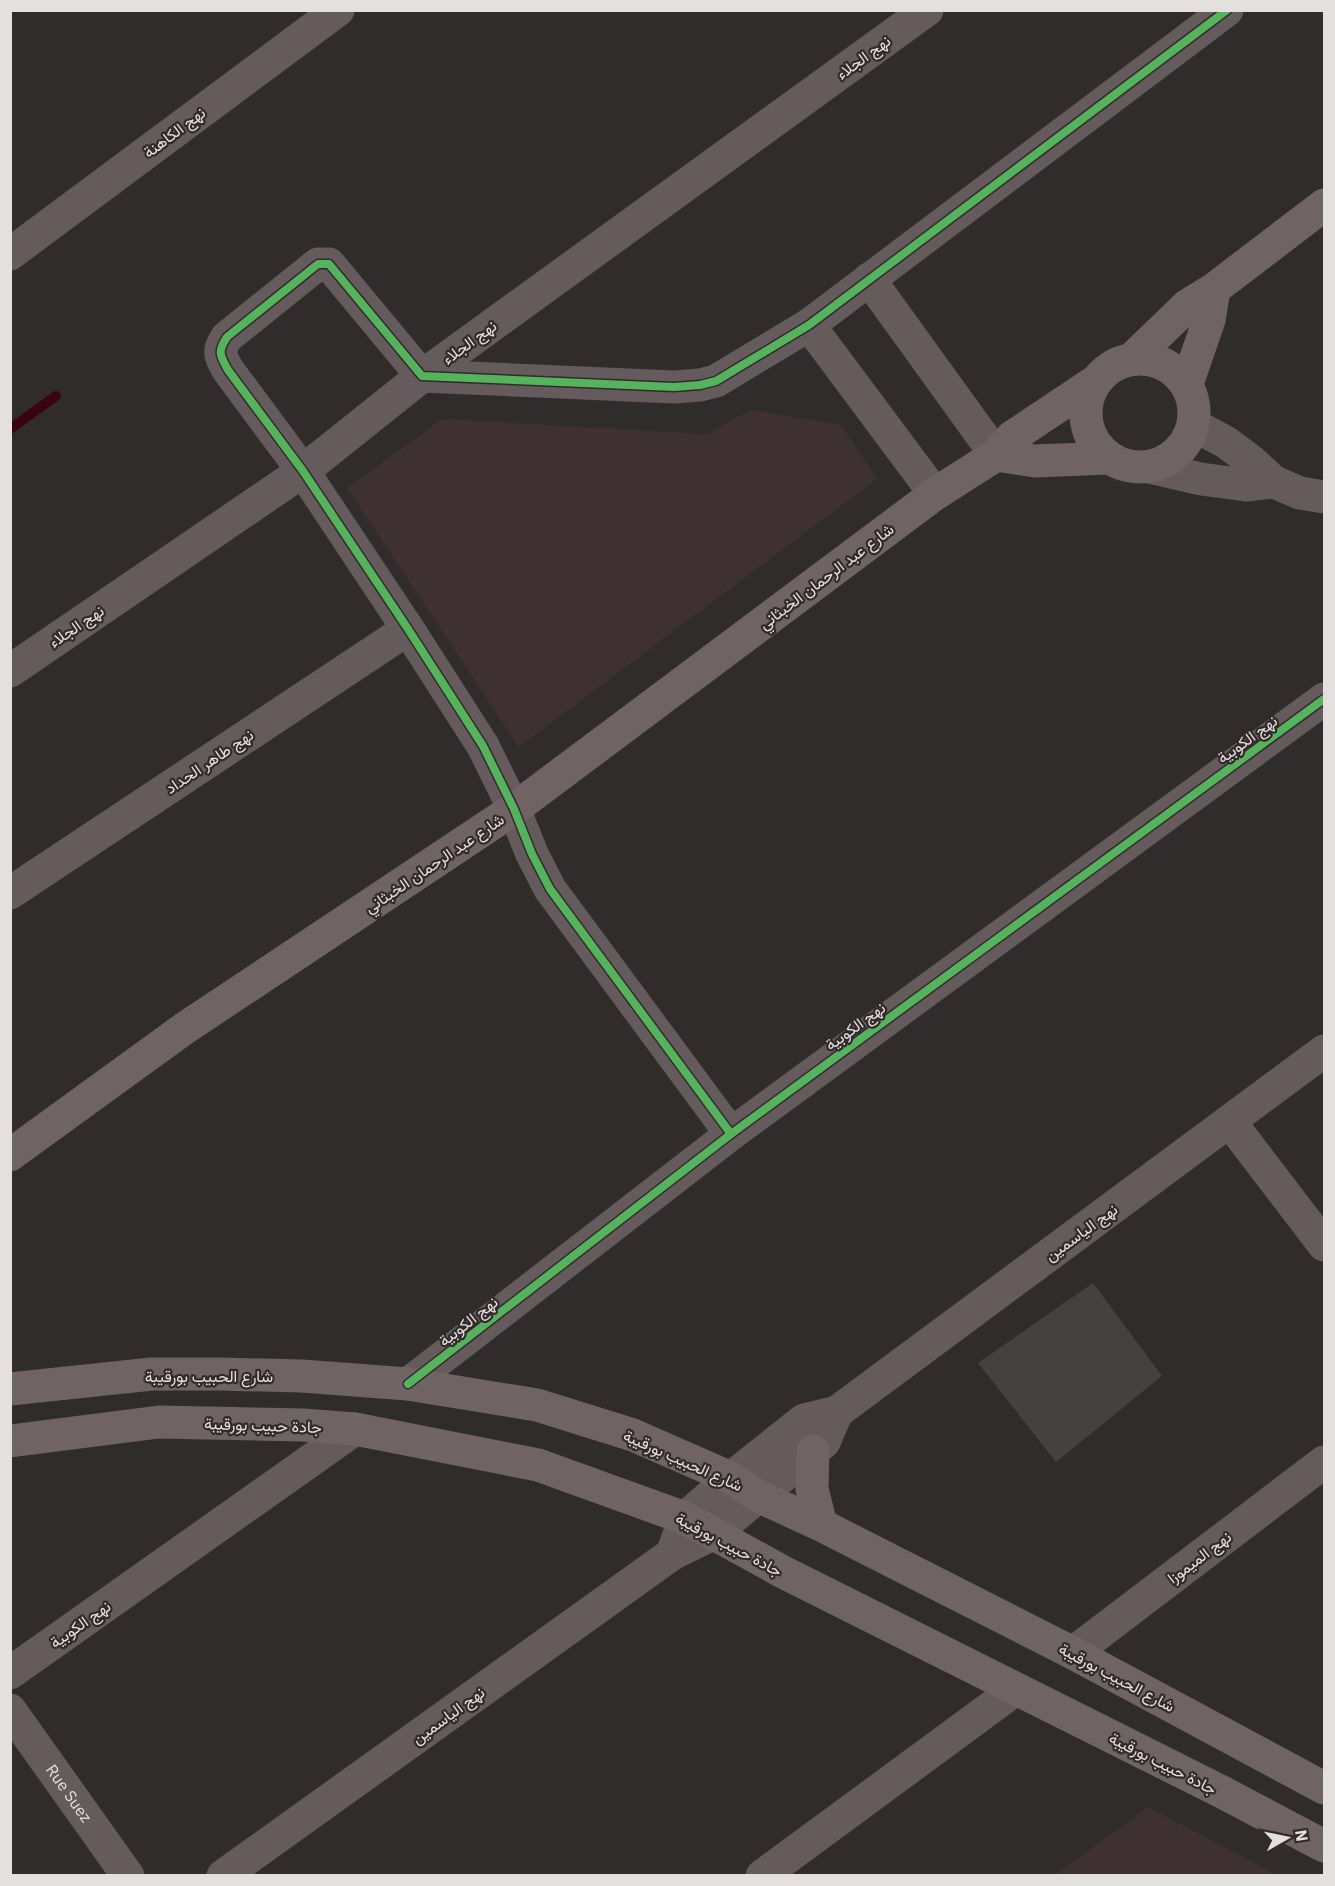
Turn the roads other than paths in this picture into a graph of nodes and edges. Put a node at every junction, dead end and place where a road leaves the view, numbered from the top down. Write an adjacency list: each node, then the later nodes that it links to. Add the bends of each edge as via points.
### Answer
1 (338, 10): 5 (street, نهج الكاهنة)
2 (927, 10): 10 (street, نهج الجلاء)
3 (1227, 10): 6 (street)
4 (1324, 205): 7 (main road)
5 (10, 254)
6 (869, 279): 8 (street); 14 (street)
7 (1214, 289): 9 (main road, via 1188,305); 12 (main road, via 1209,320)
8 (809, 325): 10 (street, via 716,381 700,385); 19 (street)
9 (1131, 359): 11 (main road, via 1112,366); 12 (main road, via 1153,359 1173,368)
10 (422, 376): 17 (street, نهج الجلاء); 17 (street, via 329,264 318,264 227,337 220,356)
11 (1096, 381): 14 (main road, شارع عبد الرحمان الخبثاني, via 1012,437); 15 (main road, via 1087,400 1087,422 1094,442)
12 (1187, 384): 13 (main road, via 1194,404)
13 (1194, 425): 16 (main road, via 1185,445 1170,460); 18 (street, via 1251,460)
14 (996, 455): 15 (main road, via 1035,461); 19 (main road, شارع عبد الرحمان الخبثاني)
15 (1109, 458): 16 (main road, via 1128,466)
16 (1149, 467): 18 (street, via 1235,484)
17 (303, 471): 20 (street); 21 (street, نهج الجلاء)
18 (1306, 486)
19 (935, 494): 23 (main road, شارع عبد الرحمان الخبثاني)
20 (408, 629): 23 (street, via 483,746); 24 (street, نهج طاهر الحداد)
21 (10, 671)
22 (1324, 699): 27 (street, نهج الكوبية)
23 (514, 809): 27 (street, via 550,889); 28 (main road, شارع عبد الرحمان الخبثاني, via 185,1028)
24 (10, 893)
25 (1324, 1051): 26 (street, نهج الياسمين)
26 (1230, 1122): 29 (street); 32 (street, نهج الياسمين)
27 (731, 1134): 30 (street, نهج الكوبية)
28 (10, 1155)
29 (1324, 1245)
30 (408, 1384): 31 (main road, شارع الحبيب بورقيبة, via 152,1374); 37 (main road, شارع الحبيب بورقيبة, via 537,1405 633,1435)
31 (10, 1389)
32 (837, 1412): 35 (street, نهج الياسمين, via 824,1442); 37 (street, نهج الياسمين, via 804,1420)
33 (355, 1429): 34 (main road, جادة حبيب بورقيبة, via 159,1422); 39 (main road, جادة حبيب بورقيبة, via 538,1465); 44 (street, نهج الكوبية)
34 (10, 1441)
35 (813, 1451): 38 (street, نهج الياسمين); 40 (main road, via 812,1489)
36 (1324, 1462): 43 (street, نهج الميموزا)
37 (731, 1478): 38 (main road, شارع الحبيب بورقيبة); 39 (street, نهج الياسمين)
38 (758, 1496): 40 (main road, شارع الحبيب بورقيبة); 41 (street, نهج الياسمين)
39 (685, 1518): 41 (main road, جادة حبيب بورقيبة); 42 (street, نهج الياسمين)
40 (821, 1525): 43 (main road, شارع الحبيب بورقيبة)
41 (713, 1534): 42 (street, نهج الياسمين); 45 (main road, جادة حبيب بورقيبة)
42 (672, 1554): 50 (street, نهج الياسمين)
43 (1073, 1653): 47 (main road, شارع الحبيب بورقيبة)
44 (10, 1673)
45 (1016, 1689): 48 (main road, جادة حبيب بورقيبة); 51 (street)
46 (10, 1710): 49 (street, Rue Suez)
47 (1324, 1788)
48 (1324, 1846)
49 (128, 1875)
50 (223, 1875)
51 (762, 1875)

